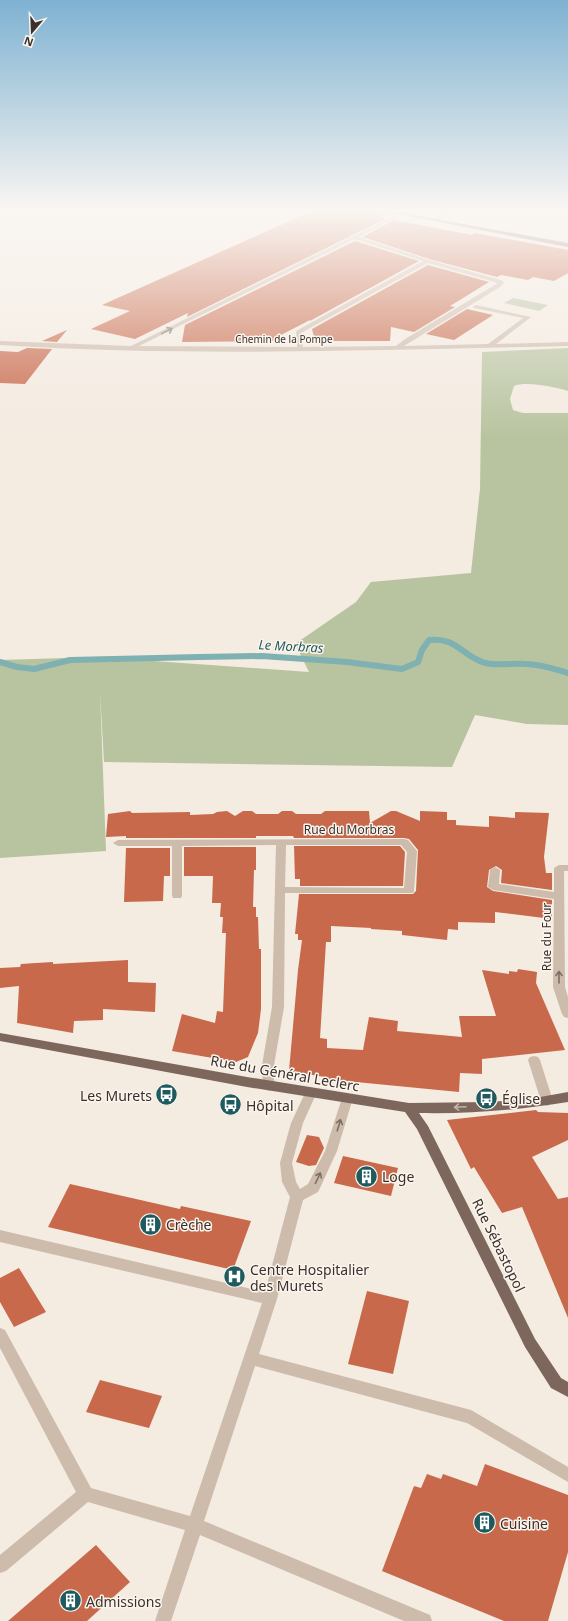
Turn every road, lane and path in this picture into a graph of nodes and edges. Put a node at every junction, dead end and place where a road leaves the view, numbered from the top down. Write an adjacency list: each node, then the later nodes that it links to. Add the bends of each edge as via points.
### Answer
1 (255, 287): 10 (street, one-way to 1)
2 (380, 287): 12 (street, via 298,332)
3 (497, 287): 11 (street)
4 (476, 307): 9 (street, via 528,317)
5 (568, 338): 7 (street)
6 (0, 343): 10 (street, Chemin de la Pompe)
7 (559, 344): 8 (street, Chemin de la Pompe); 9 (street, Chemin de la Pompe)
8 (568, 344)
9 (488, 347): 11 (street, Chemin de la Pompe)
10 (132, 348): 12 (street, Chemin de la Pompe)
11 (397, 348): 12 (street, Chemin de la Pompe)
12 (300, 349)
13 (281, 842): 14 (street, Rue du Morbras); 18 (street); 18 (street, Rue du Morbras, via 404,842 412,851 408,892)
14 (177, 843): 15 (street, Rue du Morbras); 19 (street)
15 (118, 844)
16 (568, 868): 20 (street, Rue du Four, via 559,868)
17 (495, 870): 20 (street, via 493,887)
18 (280, 890): 25 (street, via 278,1007 267,1071)
19 (177, 896)
20 (559, 896): 21 (street, Rue du Four)
21 (564, 925): 22 (street, Rue du Four, one-way to 21, via 559,987)
22 (568, 1014)
23 (0, 1037): 25 (main road, Rue du Général Leclerc)
24 (534, 1060): 29 (street)
25 (269, 1086): 26 (main road, Rue du Général Leclerc)
26 (311, 1092): 28 (main road, Rue du Général Leclerc); 31 (street, via 297,1123 286,1164 289,1182)
27 (568, 1097): 29 (main road, Rue du Général Leclerc)
28 (347, 1098): 30 (main road, Rue du Général Leclerc); 31 (street, one-way to 28, via 313,1188 331,1151)
29 (547, 1101): 30 (main road, Rue du Général Leclerc, one-way to 30, via 432,1109)
30 (409, 1108): 36 (main road, Rue Sébastopol, via 422,1126 530,1343 556,1383)
31 (297, 1197): 33 (street)
32 (0, 1236): 33 (street)
33 (270, 1300): 35 (street)
34 (0, 1334): 38 (street)
35 (250, 1358): 37 (street, via 471,1417); 39 (street)
36 (568, 1390)
37 (568, 1474)
38 (86, 1494): 39 (street); 40 (street)
39 (195, 1525): 41 (street); 42 (street)
40 (0, 1564)
41 (163, 1621)
42 (424, 1621)

